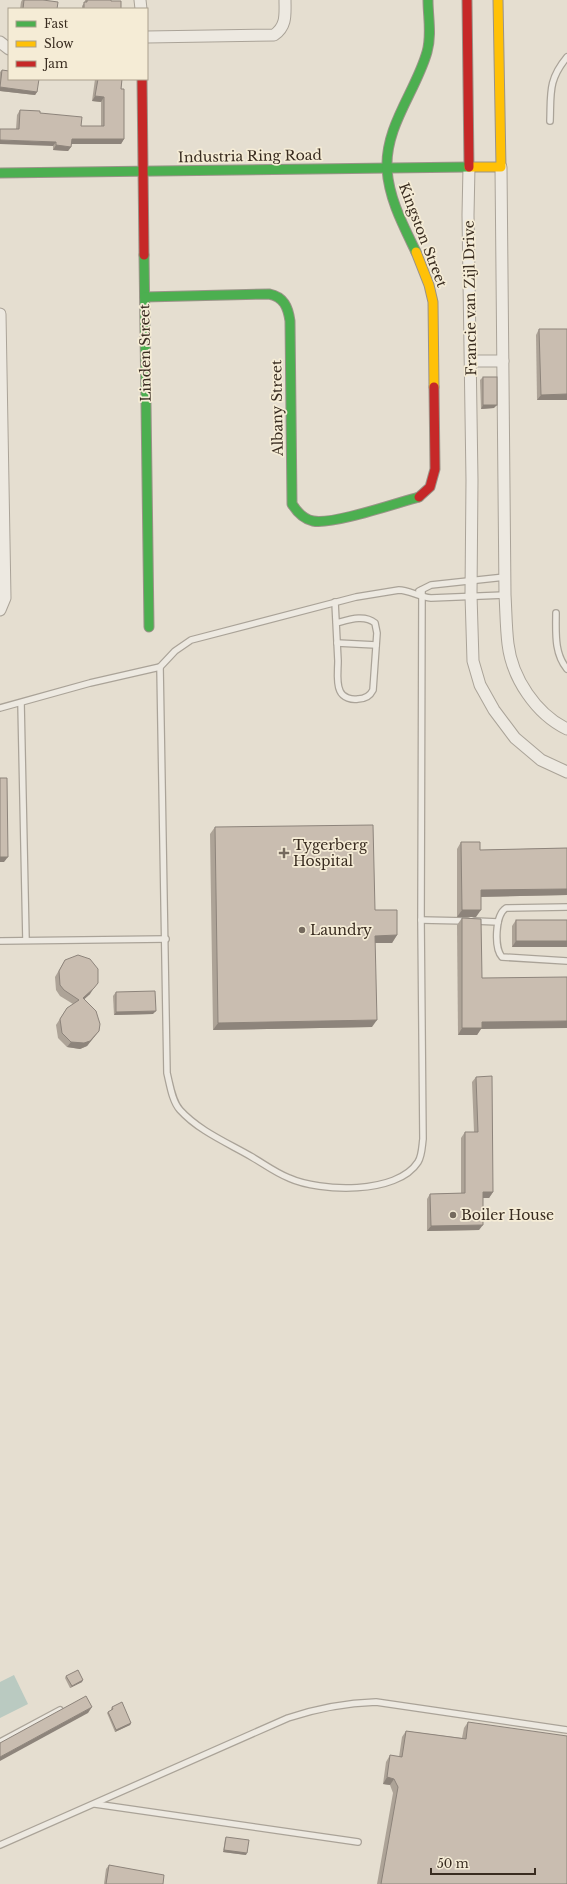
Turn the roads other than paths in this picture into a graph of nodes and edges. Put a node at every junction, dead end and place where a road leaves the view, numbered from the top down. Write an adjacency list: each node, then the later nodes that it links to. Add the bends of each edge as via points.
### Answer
1 (285, 0): 5 (street, via 285,22 281,30 274,35)
2 (428, 0): 13 (street, Kingston Street, via 428,48 393,129 388,146)
3 (467, 0): 11 (street, Francie van Zijl Drive)
4 (498, 0): 12 (street)
5 (148, 37)
6 (0, 42): 7 (street)
7 (8, 48)
8 (567, 57): 10 (lane, via 558,68 551,85)
9 (142, 80): 14 (street, Linden Street)
10 (550, 121)
11 (469, 167): 12 (street, Industria Ring Road); 13 (street, Industria Ring Road); 18 (street, Francie van Zijl Drive)
12 (501, 167): 19 (street)
13 (387, 168): 14 (street, Industria Ring Road); 20 (street, Kingston Street, via 393,203 426,275 433,302 435,470)
14 (143, 171): 15 (street, Industria Ring Road); 16 (street, Linden Street)
15 (0, 173)
16 (145, 297): 20 (street, Albany Street, via 269,294 285,301 290,321 292,504 297,513 305,519 321,523 414,499); 32 (street, Linden Street)
17 (0, 314): 29 (street, via 5,598)
18 (471, 361): 19 (street); 22 (street, Francie van Zijl Drive)
19 (503, 362): 21 (street)
20 (430, 487)
21 (505, 577): 22 (lane); 26 (street)
22 (471, 580): 23 (lane, via 431,585); 25 (street, Francie van Zijl Drive)
23 (422, 590): 24 (lane); 27 (lane)
24 (412, 594): 27 (lane); 28 (lane, via 404,590 393,590)
25 (471, 595): 26 (lane); 27 (lane); 40 (street, Francie van Zijl Drive, via 473,661 484,692 514,738 541,760)
26 (505, 595): 39 (street, via 508,644 516,673 540,709)
27 (422, 597): 42 (lane)
28 (335, 602): 31 (lane); 35 (lane, via 191,640 175,651)
29 (0, 610)
30 (556, 614): 36 (lane, via 556,640)
31 (336, 623): 33 (lane); 34 (lane, via 361,618 372,620 376,628)
32 (149, 627)
33 (337, 643): 34 (lane); 34 (lane, via 340,691 346,698 358,700 371,695 373,690)
34 (376, 645)
35 (160, 667): 37 (lane, via 90,683); 45 (lane)
36 (567, 669)
37 (21, 703): 38 (lane); 44 (lane)
38 (0, 708)
39 (567, 729)
40 (567, 772)
41 (567, 906): 43 (lane, via 506,908)
42 (421, 920): 43 (lane); 45 (lane, via 421,1152 418,1163 403,1176 366,1188 324,1187 289,1178 208,1132 179,1109 167,1073)
43 (498, 922): 47 (lane, via 498,950 502,957)
44 (26, 940): 45 (lane); 46 (lane)
45 (166, 940)
46 (0, 941)
47 (567, 961)
48 (60, 1710): 50 (lane)
49 (567, 1730): 51 (lane, via 376,1702 335,1705 288,1718)
50 (0, 1742)
51 (95, 1804): 52 (lane); 53 (lane)
52 (358, 1842)
53 (0, 1845)

